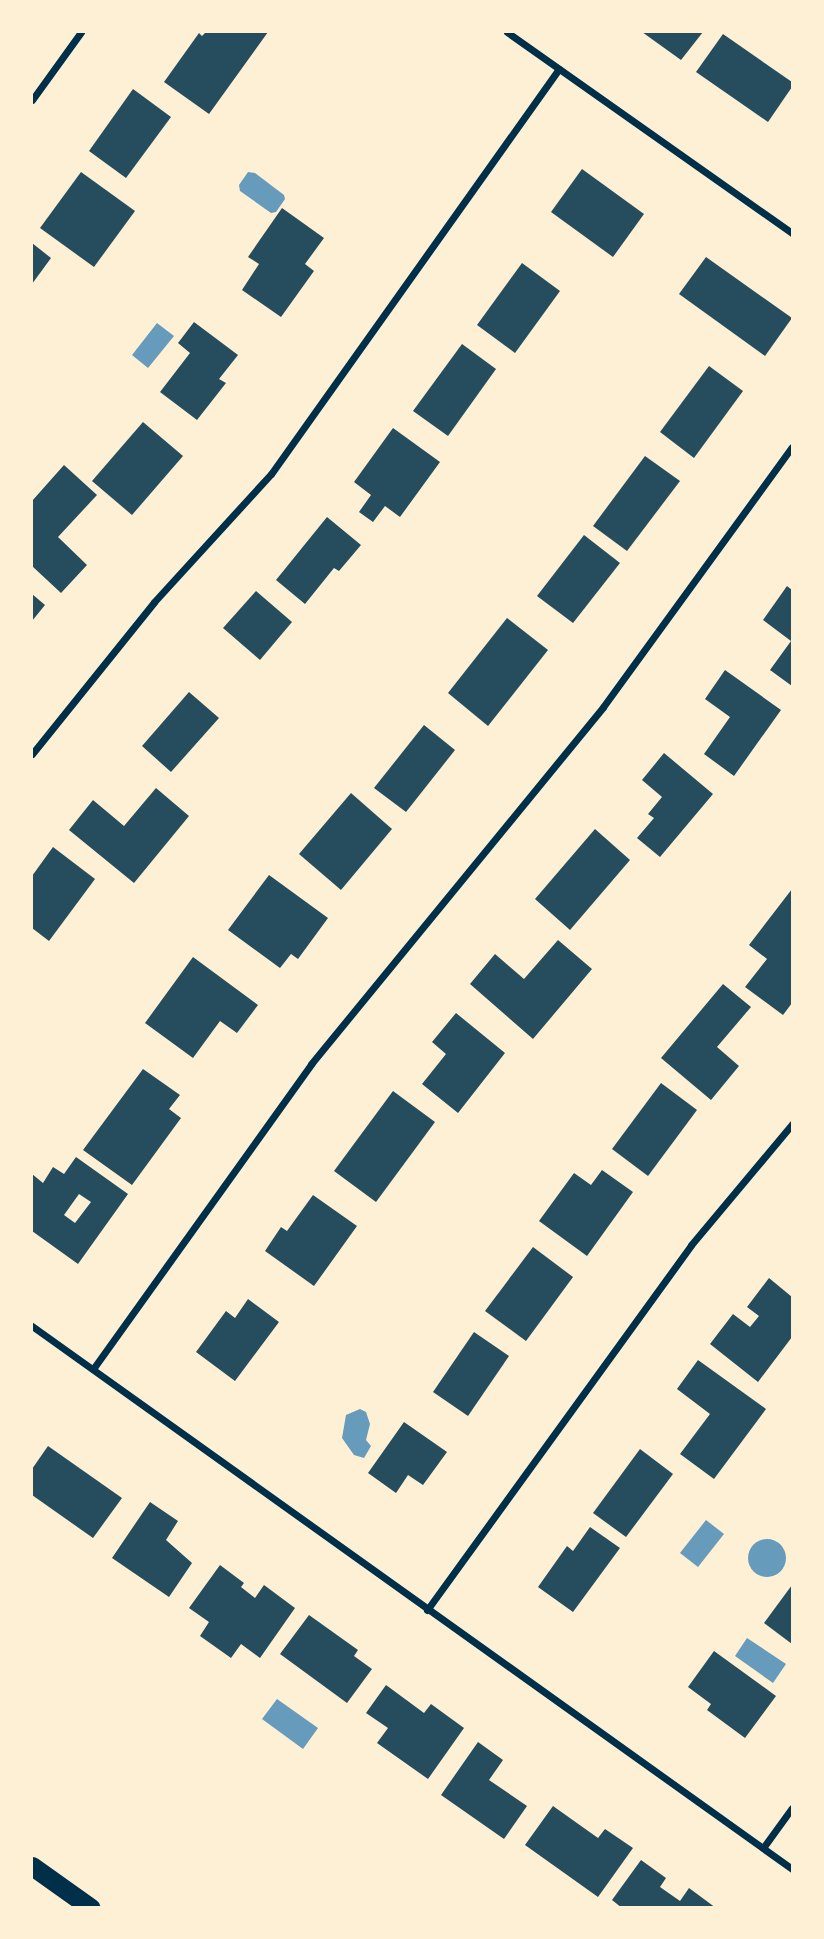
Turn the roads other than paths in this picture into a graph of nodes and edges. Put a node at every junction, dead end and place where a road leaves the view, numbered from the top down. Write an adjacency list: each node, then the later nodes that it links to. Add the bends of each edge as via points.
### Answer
1 (81, 32): 4 (street)
2 (507, 32): 3 (street)
3 (559, 69): 5 (street); 7 (street, via 271,474 154,602)
4 (32, 100)
5 (793, 233)
6 (793, 447): 10 (street, via 603,707 311,1064)
7 (32, 754)
8 (793, 1124): 11 (street, via 691,1245)
9 (32, 1326): 10 (street)
10 (93, 1369): 11 (street)
11 (427, 1610): 13 (street)
12 (793, 1808): 13 (street)
13 (764, 1848): 15 (street)
14 (32, 1866): 16 (highway)
15 (793, 1869)
16 (90, 1908)

